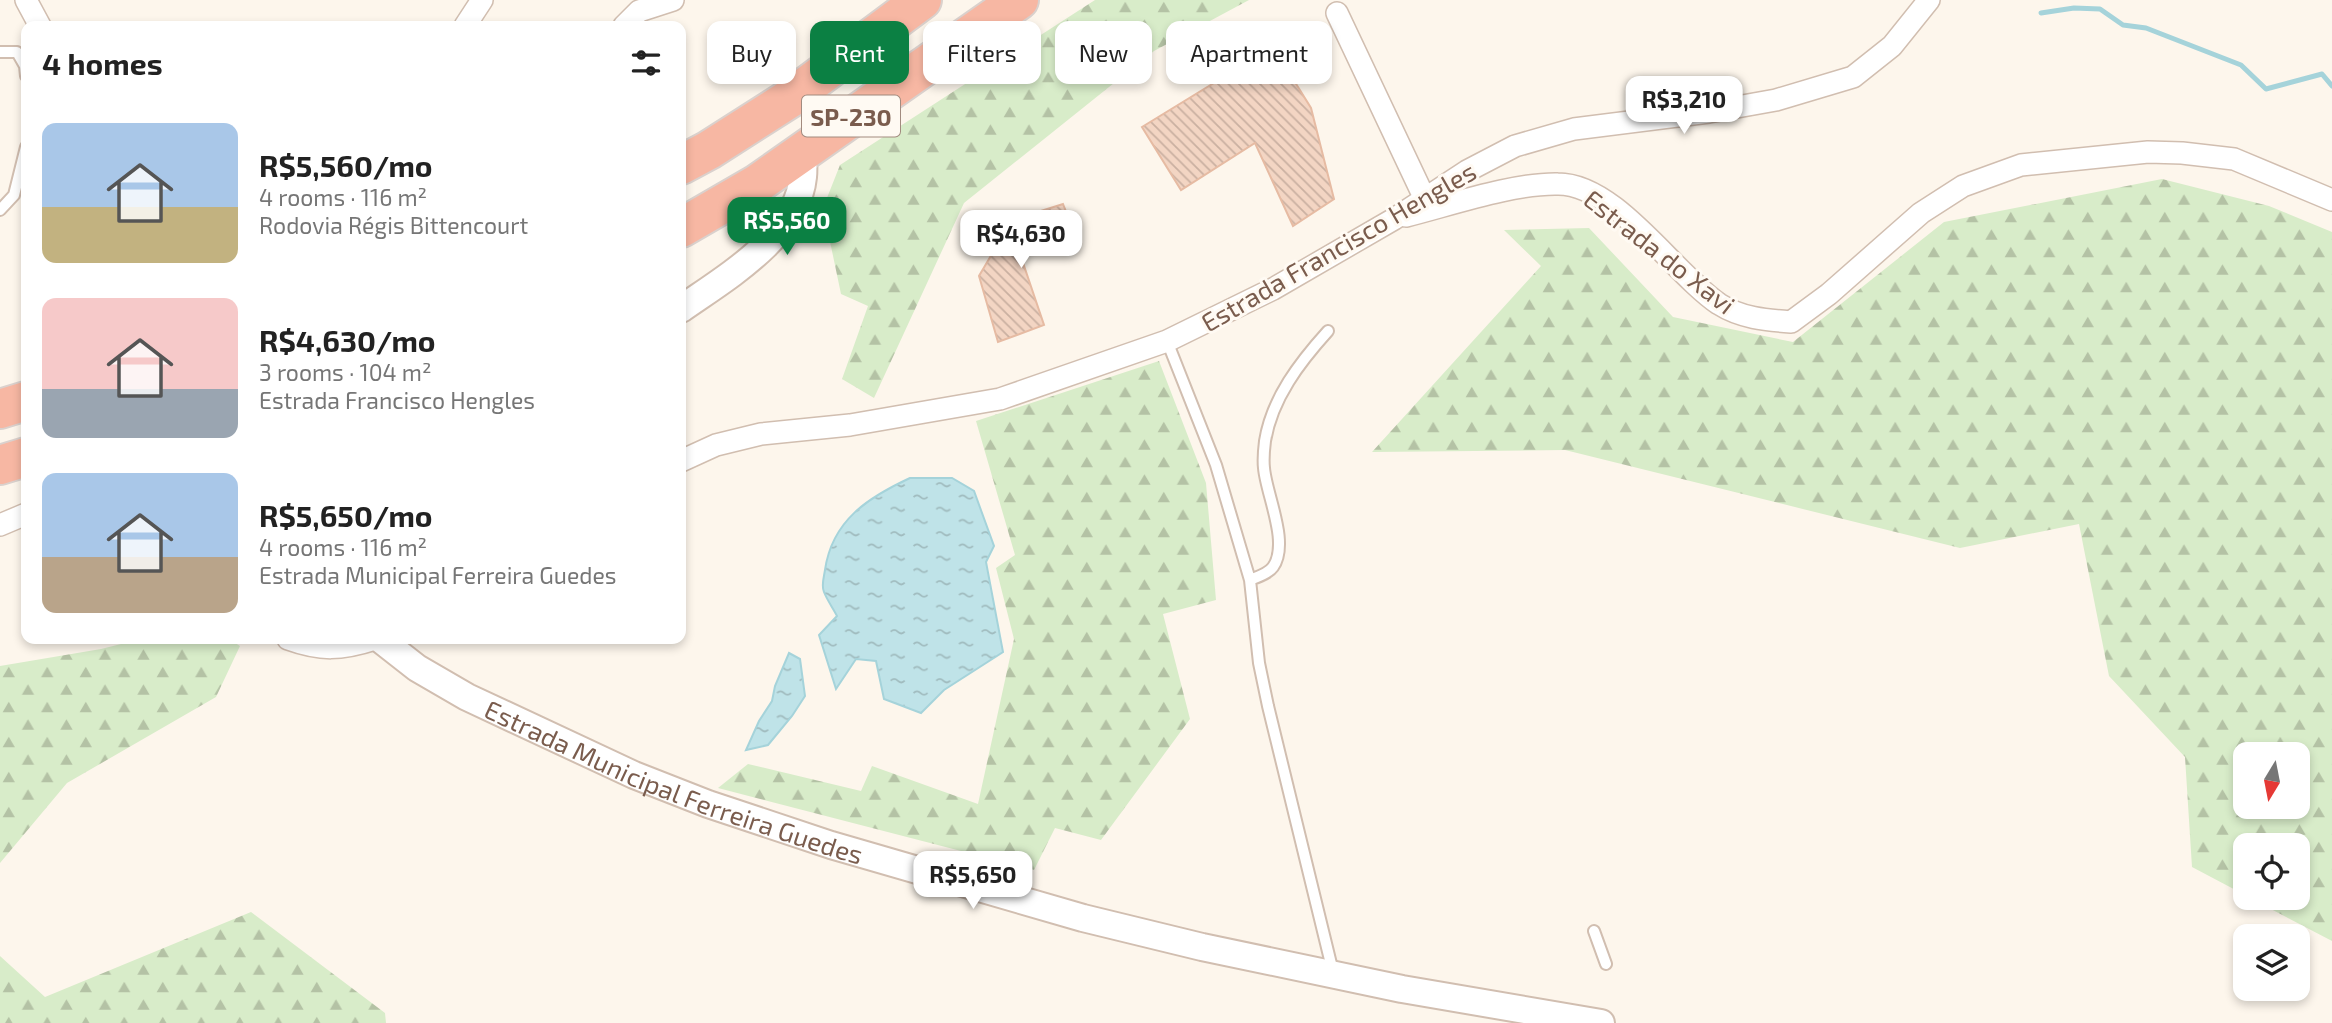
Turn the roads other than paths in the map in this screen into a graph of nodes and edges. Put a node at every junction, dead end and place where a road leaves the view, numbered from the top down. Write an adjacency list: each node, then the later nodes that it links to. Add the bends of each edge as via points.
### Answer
1 (26, 0): 8 (street)
2 (482, 0): 9 (street)
3 (673, 0): 10 (street, via 639,11)
4 (922, 0): 14 (highway, SP-230, via 789,99)
5 (1019, 0): 13 (highway, SP-230)
6 (1929, 0): 16 (street, Estrada Francisco Hengles, via 1892,46 1853,77 1776,100 1574,129 1515,146)
7 (1337, 13): 16 (street)
8 (37, 21)
9 (468, 21)
10 (629, 21)
11 (0, 52): 12 (lane, via 17,52)
12 (21, 59)
13 (803, 150): 20 (highway, SP-230, via 757,184); 21 (street, via 803,179 777,234 754,257)
14 (686, 162)
15 (21, 167): 18 (lane, via 14,195)
16 (1424, 197): 19 (street, Estrada Francisco Hengles)
17 (2332, 200): 19 (street, Estrada do Xavi, via 2234,159 2148,152 2021,165 1964,186 1921,213 1791,322 1759,320 1717,303 1624,217 1580,187 1559,183 1520,188)
18 (0, 210)
19 (1394, 219): 23 (street, Estrada Francisco Hengles, via 1273,289)
20 (686, 225)
21 (686, 305)
22 (1328, 331): 31 (lane, via 1298,367 1271,415 1263,466 1278,545 1270,571)
23 (1167, 341): 27 (street, Estrada Francisco Hengles, via 1000,399 850,425 761,434 716,445); 31 (lane, via 1216,465)
24 (21, 403): 25 (highway)
25 (0, 409)
26 (21, 459): 28 (highway)
27 (686, 459)
28 (0, 465)
29 (21, 516): 30 (street)
30 (0, 525)
31 (1250, 580): 37 (lane, via 1268,706)
32 (308, 644): 33 (street, via 324,648)
33 (360, 644)
34 (395, 644): 37 (street, Estrada Municipal Ferreira Guedes, via 417,668 467,697 634,775 708,804 1083,918)
35 (1594, 931): 36 (lane)
36 (1606, 964)
37 (1334, 975): 38 (street, Estrada Municipal Ferreira Guedes)
38 (1601, 1023)

